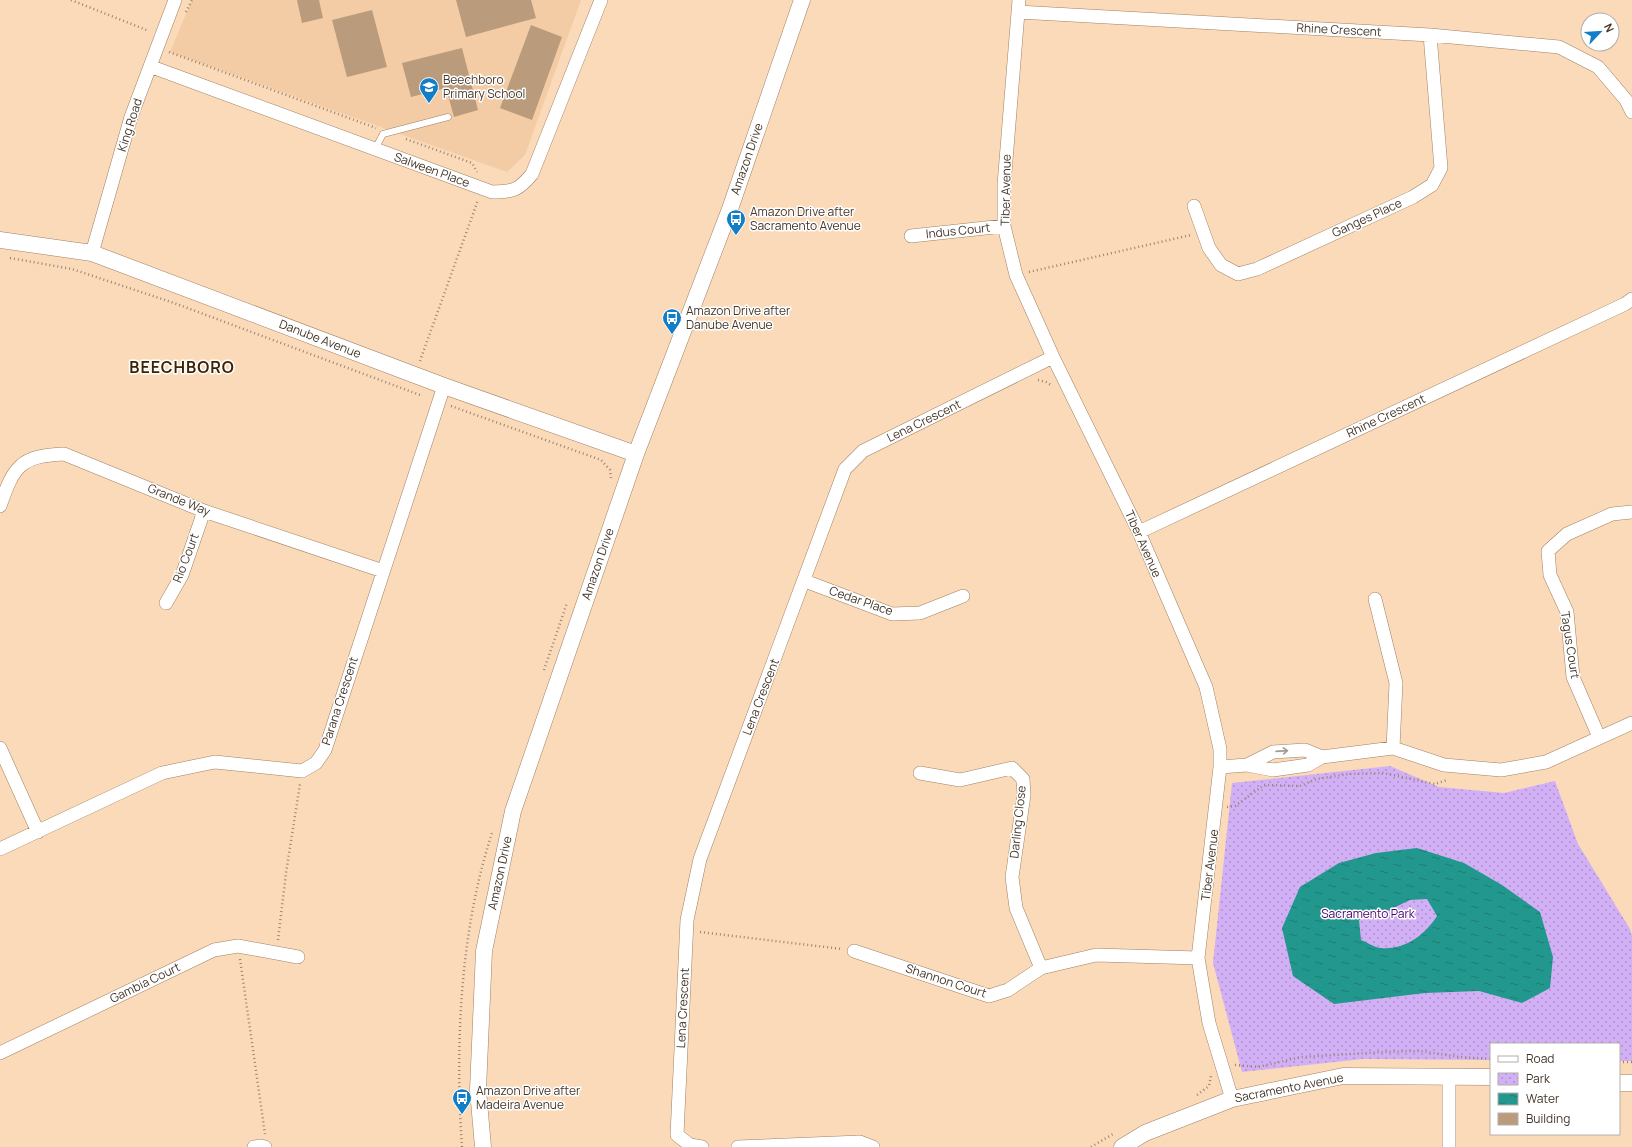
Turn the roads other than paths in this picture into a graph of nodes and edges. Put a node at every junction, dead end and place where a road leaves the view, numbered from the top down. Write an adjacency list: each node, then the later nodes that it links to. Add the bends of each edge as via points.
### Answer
1 (175, 0): 6 (street, King Road)
2 (601, 0): 9 (street, Salween Place, via 532,174 523,184 510,192 492,192)
3 (802, 0): 18 (street, Amazon Drive, via 730,208)
4 (1019, 6): 5 (street, Rhine Crescent); 11 (street, Tiber Avenue, via 1004,184)
5 (1430, 35): 7 (street, Rhine Crescent, via 1559,47 1598,68 1626,100); 10 (street, Ganges Place, via 1441,168 1432,185 1413,197 1257,269 1238,274 1221,265 1209,248)
6 (152, 67): 9 (street, Salween Place); 14 (street, King Road, via 131,117)
7 (1632, 112)
8 (448, 117): 9 (lane, via 383,134)
9 (374, 149)
10 (1194, 206)
11 (1004, 226): 12 (street, Indus Court); 16 (street, Tiber Avenue, via 1016,275)
12 (911, 236)
13 (0, 240): 14 (street, Danube Avenue)
14 (92, 253): 17 (street, Danube Avenue)
15 (1632, 299): 22 (street, Rhine Crescent)
16 (1052, 357): 22 (street, Tiber Avenue); 24 (street, Lena Crescent, via 863,451 845,469)
17 (444, 386): 18 (street, Danube Avenue); 23 (street, Parana Crescent)
18 (636, 454): 51 (street, Amazon Drive, via 513,811 484,951 478,1090)
19 (0, 506): 20 (street, Grande Way, via 9,480 20,465 41,455 64,454)
20 (204, 511): 23 (street, Grande Way); 27 (street, Rio Court, via 182,575)
21 (1632, 512): 29 (street, Tagus Court, via 1612,514 1567,534 1548,550 1550,575 1566,612 1573,677)
22 (1139, 532): 34 (street, Tiber Avenue, via 1206,687 1220,749)
23 (383, 571): 36 (street, Parana Crescent, via 325,750 316,763 302,771 215,762 162,772)
24 (805, 581): 25 (street, Cedar Place, via 892,614 920,613); 52 (street, Lena Crescent, via 700,859 687,920 677,1135 690,1145)
25 (963, 596)
26 (1375, 599): 31 (street, via 1396,683)
27 (166, 603)
28 (1632, 723): 29 (street)
29 (1599, 737): 31 (street, via 1546,762 1501,770 1444,765)
30 (0, 748): 36 (street)
31 (1393, 748): 32 (street)
32 (1322, 757): 33 (street, via 1308,765 1273,770); 33 (street, one-way to 32, via 1273,752 1305,750)
33 (1247, 765): 34 (street)
34 (1220, 767): 40 (street, Tiber Avenue)
35 (920, 774): 41 (street, Darling Close, via 960,780 1012,768 1023,780 1024,795 1012,877 1016,908)
36 (38, 832): 37 (street)
37 (0, 849)
38 (854, 951): 41 (street, Shannon Court, via 989,996 1008,990)
39 (298, 958): 42 (street, Gambia Court, via 238,946 214,950)
40 (1198, 958): 41 (street, Shannon Court, via 1096,955); 47 (street, Tiber Avenue, via 1209,1022)
41 (1042, 968)
42 (0, 1053)
43 (1449, 1076): 44 (street, Sacramento Avenue); 47 (street, Sacramento Avenue, via 1343,1076); 55 (street)
44 (1490, 1077)
45 (1620, 1082): 46 (street)
46 (1632, 1083)
47 (1232, 1099): 48 (street, Sacramento Avenue, via 1144,1133)
48 (1120, 1139)
49 (265, 1143): 50 (street)
50 (254, 1147)
51 (483, 1147)
52 (702, 1147)
53 (738, 1147): 54 (street, via 860,1142)
54 (873, 1147)
55 (1449, 1147)

